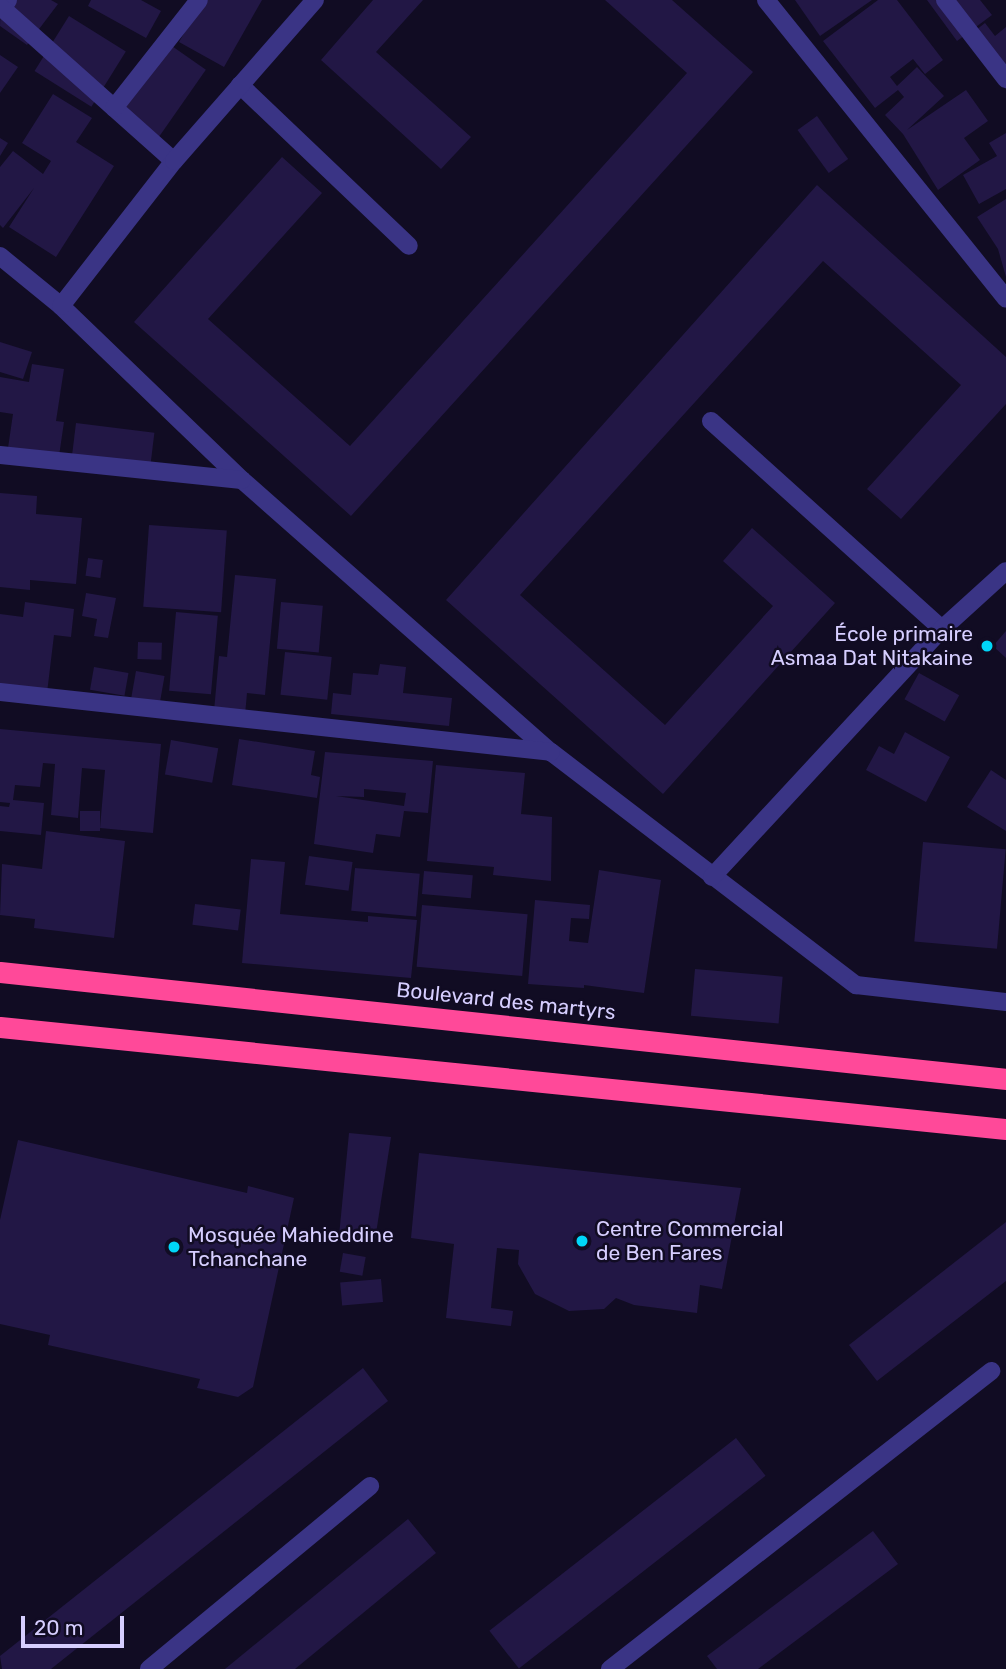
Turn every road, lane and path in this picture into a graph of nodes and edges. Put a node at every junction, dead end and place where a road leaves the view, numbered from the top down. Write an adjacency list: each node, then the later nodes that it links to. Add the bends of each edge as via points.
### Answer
1 (199, 0): 8 (street)
2 (315, 0): 7 (street)
3 (766, 0): 12 (street)
4 (945, 0): 6 (street)
5 (3, 6): 8 (street)
6 (1006, 79)
7 (240, 85): 9 (street); 10 (street)
8 (114, 108): 9 (street)
9 (174, 161): 13 (street)
10 (410, 246)
11 (0, 256): 13 (street)
12 (1006, 299)
13 (61, 306): 16 (street)
14 (711, 421): 18 (street)
15 (0, 455): 16 (street)
16 (242, 480): 20 (street)
17 (1006, 571): 18 (street)
18 (942, 629): 21 (street)
19 (0, 692): 20 (street)
20 (551, 752): 21 (street)
21 (712, 877): 23 (street, via 856,985)
22 (0, 972): 25 (highway, Boulevard des martyrs)
23 (1006, 1002)
24 (0, 1027): 26 (highway)
25 (1006, 1079)
26 (1006, 1129)
27 (991, 1371): 30 (street)
28 (370, 1486): 29 (street)
29 (149, 1669)
30 (610, 1669)

